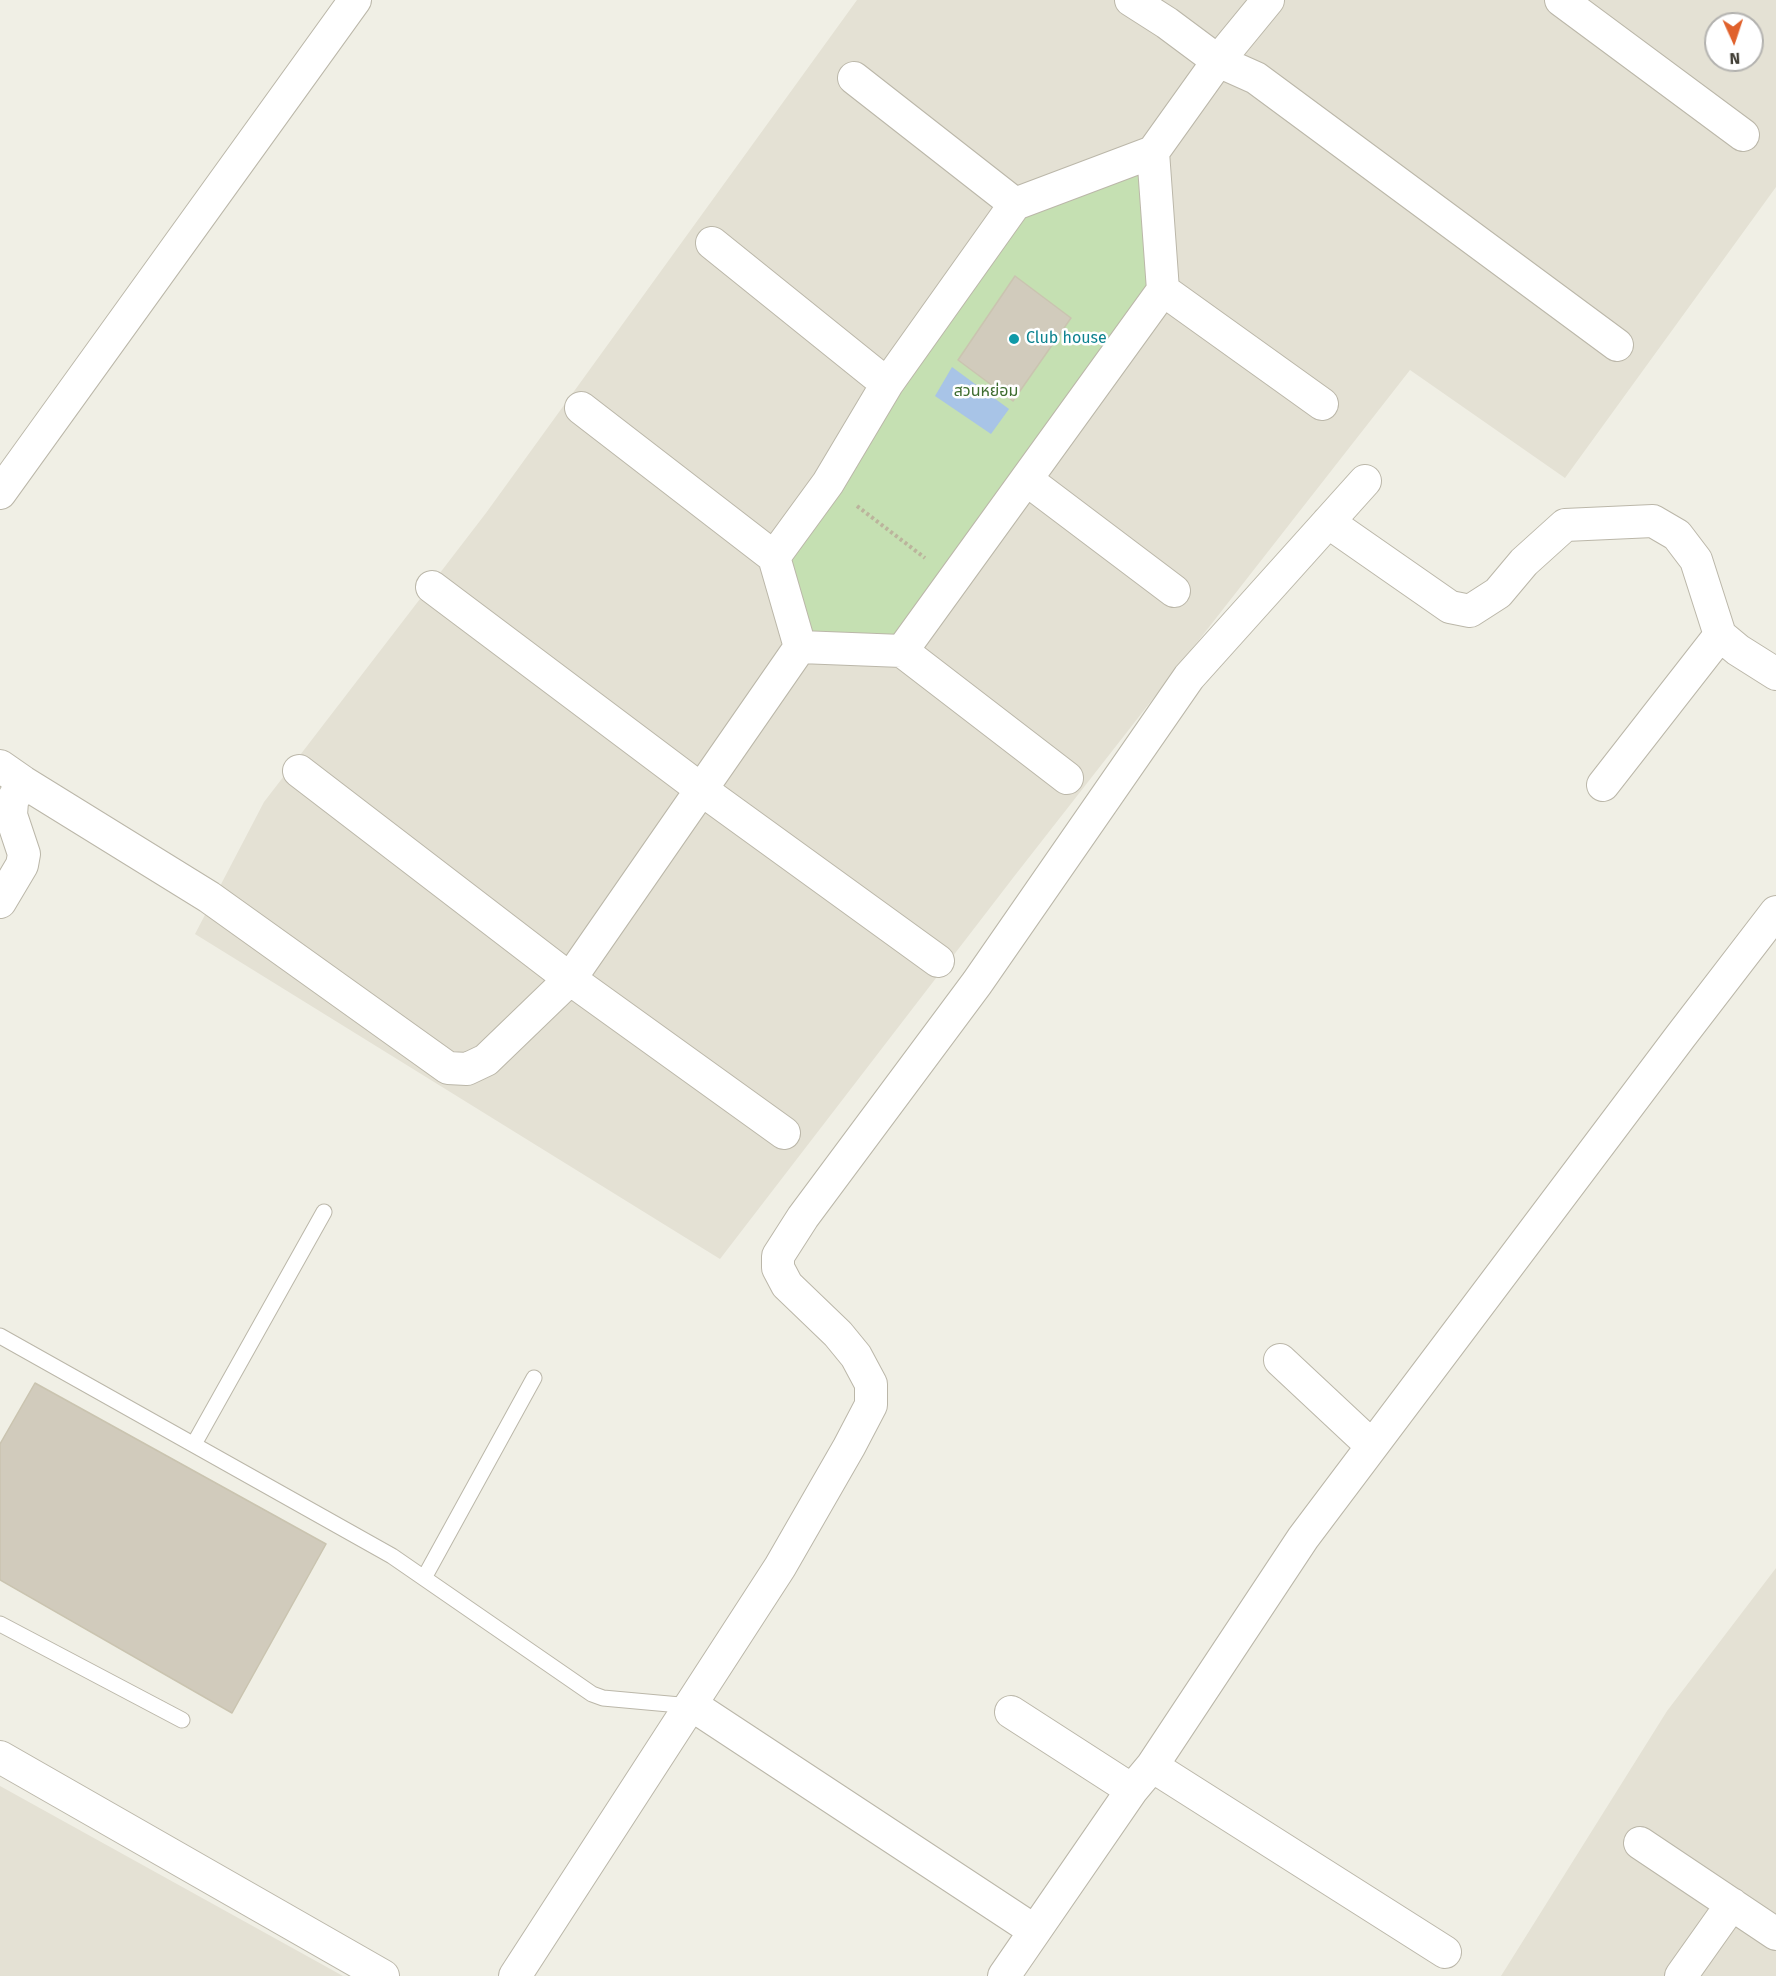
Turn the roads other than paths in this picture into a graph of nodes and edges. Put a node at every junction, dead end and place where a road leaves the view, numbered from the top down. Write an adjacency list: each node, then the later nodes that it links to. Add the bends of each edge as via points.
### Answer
1 (355, 0): 18 (street)
2 (1131, 0): 5 (street)
3 (1268, 0): 5 (street)
4 (1561, 0): 7 (street)
5 (1218, 62): 8 (street); 12 (street, via 1256,78)
6 (854, 78): 9 (street)
7 (1743, 135)
8 (1153, 152): 9 (street); 11 (street)
9 (1015, 204): 13 (street)
10 (712, 243): 13 (street)
11 (1162, 290): 14 (street); 16 (street)
12 (1617, 345)
13 (887, 384): 20 (street, via 828,483)
14 (1322, 404)
15 (581, 408): 20 (street)
16 (1027, 480): 22 (street); 25 (street)
17 (1365, 481): 19 (street)
18 (0, 493)
19 (1328, 522): 23 (street, via 1450,607 1470,611 1498,593 1524,562 1565,525 1653,521 1677,535 1696,560); 45 (street, via 1189,677 977,983 778,1256 778,1268 787,1285 856,1356 870,1384 871,1405 780,1567)
20 (774, 557): 24 (street)
21 (432, 587): 31 (street)
22 (1174, 591)
23 (1720, 635): 26 (street); 30 (street)
24 (800, 647): 25 (street); 31 (street)
25 (902, 651): 29 (street)
26 (1776, 674)
27 (299, 771): 35 (street)
28 (11, 774): 32 (street, via 11,815 24,854 22,866); 35 (street, via 209,897 448,1068 467,1069 486,1060)
29 (1067, 778)
30 (1604, 784)
31 (702, 790): 34 (street); 35 (street)
32 (0, 902)
33 (1776, 912): 42 (street)
34 (938, 961)
35 (570, 979): 36 (street)
36 (784, 1133)
37 (324, 1212): 41 (lane)
38 (0, 1336): 41 (lane)
39 (1280, 1360): 42 (street)
40 (534, 1378): 43 (lane)
41 (194, 1444): 43 (lane)
42 (1372, 1446): 49 (street, via 1303,1538)
43 (424, 1578): 45 (lane, via 592,1694)
44 (0, 1624): 47 (lane)
45 (691, 1706): 53 (street); 57 (street)
46 (1011, 1712): 50 (street)
47 (182, 1720)
48 (0, 1757): 56 (street)
49 (1152, 1766): 50 (street); 55 (street)
50 (1132, 1790): 53 (street)
51 (1640, 1843): 52 (street)
52 (1732, 1904): 54 (street); 59 (street)
53 (1035, 1931): 58 (street)
54 (1776, 1934)
55 (1445, 1952)
56 (383, 1976)
57 (515, 1976)
58 (1004, 1976)
59 (1682, 1976)

